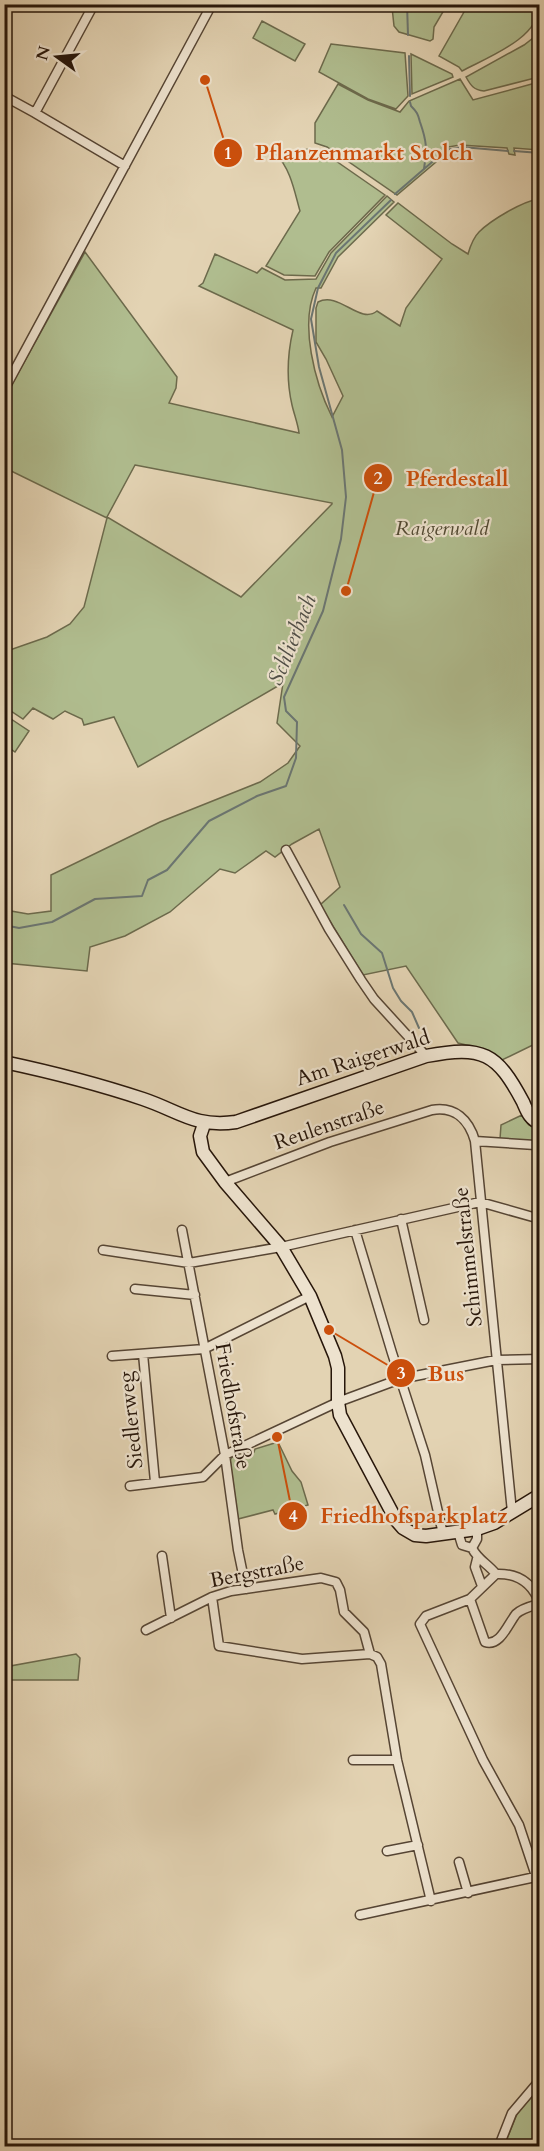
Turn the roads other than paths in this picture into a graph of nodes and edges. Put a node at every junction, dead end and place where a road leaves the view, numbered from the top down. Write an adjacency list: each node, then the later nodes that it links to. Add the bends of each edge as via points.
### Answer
1 (94, 4): 4 (street)
2 (212, 4): 5 (street)
3 (4, 96): 4 (street)
4 (34, 113): 5 (street)
5 (125, 166): 6 (street)
6 (4, 390)
7 (286, 850): 8 (street, via 360,980)
8 (426, 1056): 11 (street, Am Raigerwald, via 459,1051 490,1058 508,1075 529,1114); 12 (street, Am Raigerwald, via 236,1122)
9 (4, 1062): 12 (street, via 143,1099)
10 (446, 1110): 13 (street, Schimmelstraße, via 463,1118); 15 (street, Reulenstraße, via 432,1110 340,1139)
11 (540, 1123)
12 (204, 1124): 15 (street, via 200,1136 203,1152)
13 (475, 1141): 14 (street); 16 (street, Schimmelstraße)
14 (535, 1145)
15 (225, 1182): 21 (street)
16 (480, 1202): 17 (street); 18 (street); 32 (street, Schimmelstraße)
17 (401, 1219): 20 (street); 27 (street)
18 (540, 1219)
19 (182, 1230): 23 (street, Friedhofstraße)
20 (355, 1230): 21 (street); 33 (street)
21 (281, 1247): 23 (street); 26 (street)
22 (103, 1250): 23 (street)
23 (189, 1263): 25 (street, Friedhofstraße)
24 (135, 1289): 25 (street)
25 (195, 1295): 28 (street, Friedhofstraße)
26 (310, 1296): 28 (street); 34 (street, via 335,1356)
27 (424, 1320)
28 (204, 1348): 29 (street); 35 (street, Friedhofstraße)
29 (142, 1354): 30 (street); 36 (street, Siedlerweg)
30 (112, 1356)
31 (540, 1359): 32 (street)
32 (496, 1360): 33 (street); 39 (street, Schimmelstraße)
33 (400, 1379): 34 (street); 42 (street, via 426,1455)
34 (338, 1402): 35 (street); 42 (street, via 340,1415 396,1520 415,1535)
35 (225, 1455): 36 (street, via 203,1477); 48 (street, Friedhofstraße)
36 (155, 1482): 37 (street)
37 (130, 1486)
38 (540, 1496): 39 (street)
39 (512, 1512): 40 (street)
40 (477, 1529): 41 (street); 43 (street)
41 (458, 1532): 42 (street); 43 (street, via 462,1545)
42 (443, 1534)
43 (472, 1548): 45 (street)
44 (162, 1556): 53 (street)
45 (477, 1559): 46 (street); 47 (street, via 475,1567)
46 (496, 1574): 47 (street); 49 (street, via 523,1580)
47 (482, 1586): 51 (street)
48 (246, 1589): 50 (street, Bergstraße); 55 (street, Bergstraße, via 321,1578 336,1582 344,1612 364,1632)
49 (538, 1592): 52 (street)
50 (212, 1597): 53 (street, Bergstraße); 55 (street, via 219,1646 302,1659)
51 (470, 1599): 52 (street, via 488,1644 501,1636 520,1611); 61 (street, via 426,1616 421,1629 483,1760 519,1825)
52 (539, 1604)
53 (171, 1618): 54 (street, Bergstraße)
54 (146, 1630)
55 (370, 1654): 57 (street, via 381,1664)
56 (353, 1760): 57 (street)
57 (397, 1760): 58 (street)
58 (418, 1845): 59 (street); 63 (street)
59 (387, 1851)
60 (459, 1862): 62 (street)
61 (538, 1876): 62 (street)
62 (468, 1893): 63 (street)
63 (431, 1901): 64 (street)
64 (360, 1915)
65 (540, 2080): 66 (street, via 512,2113)
66 (499, 2146)

